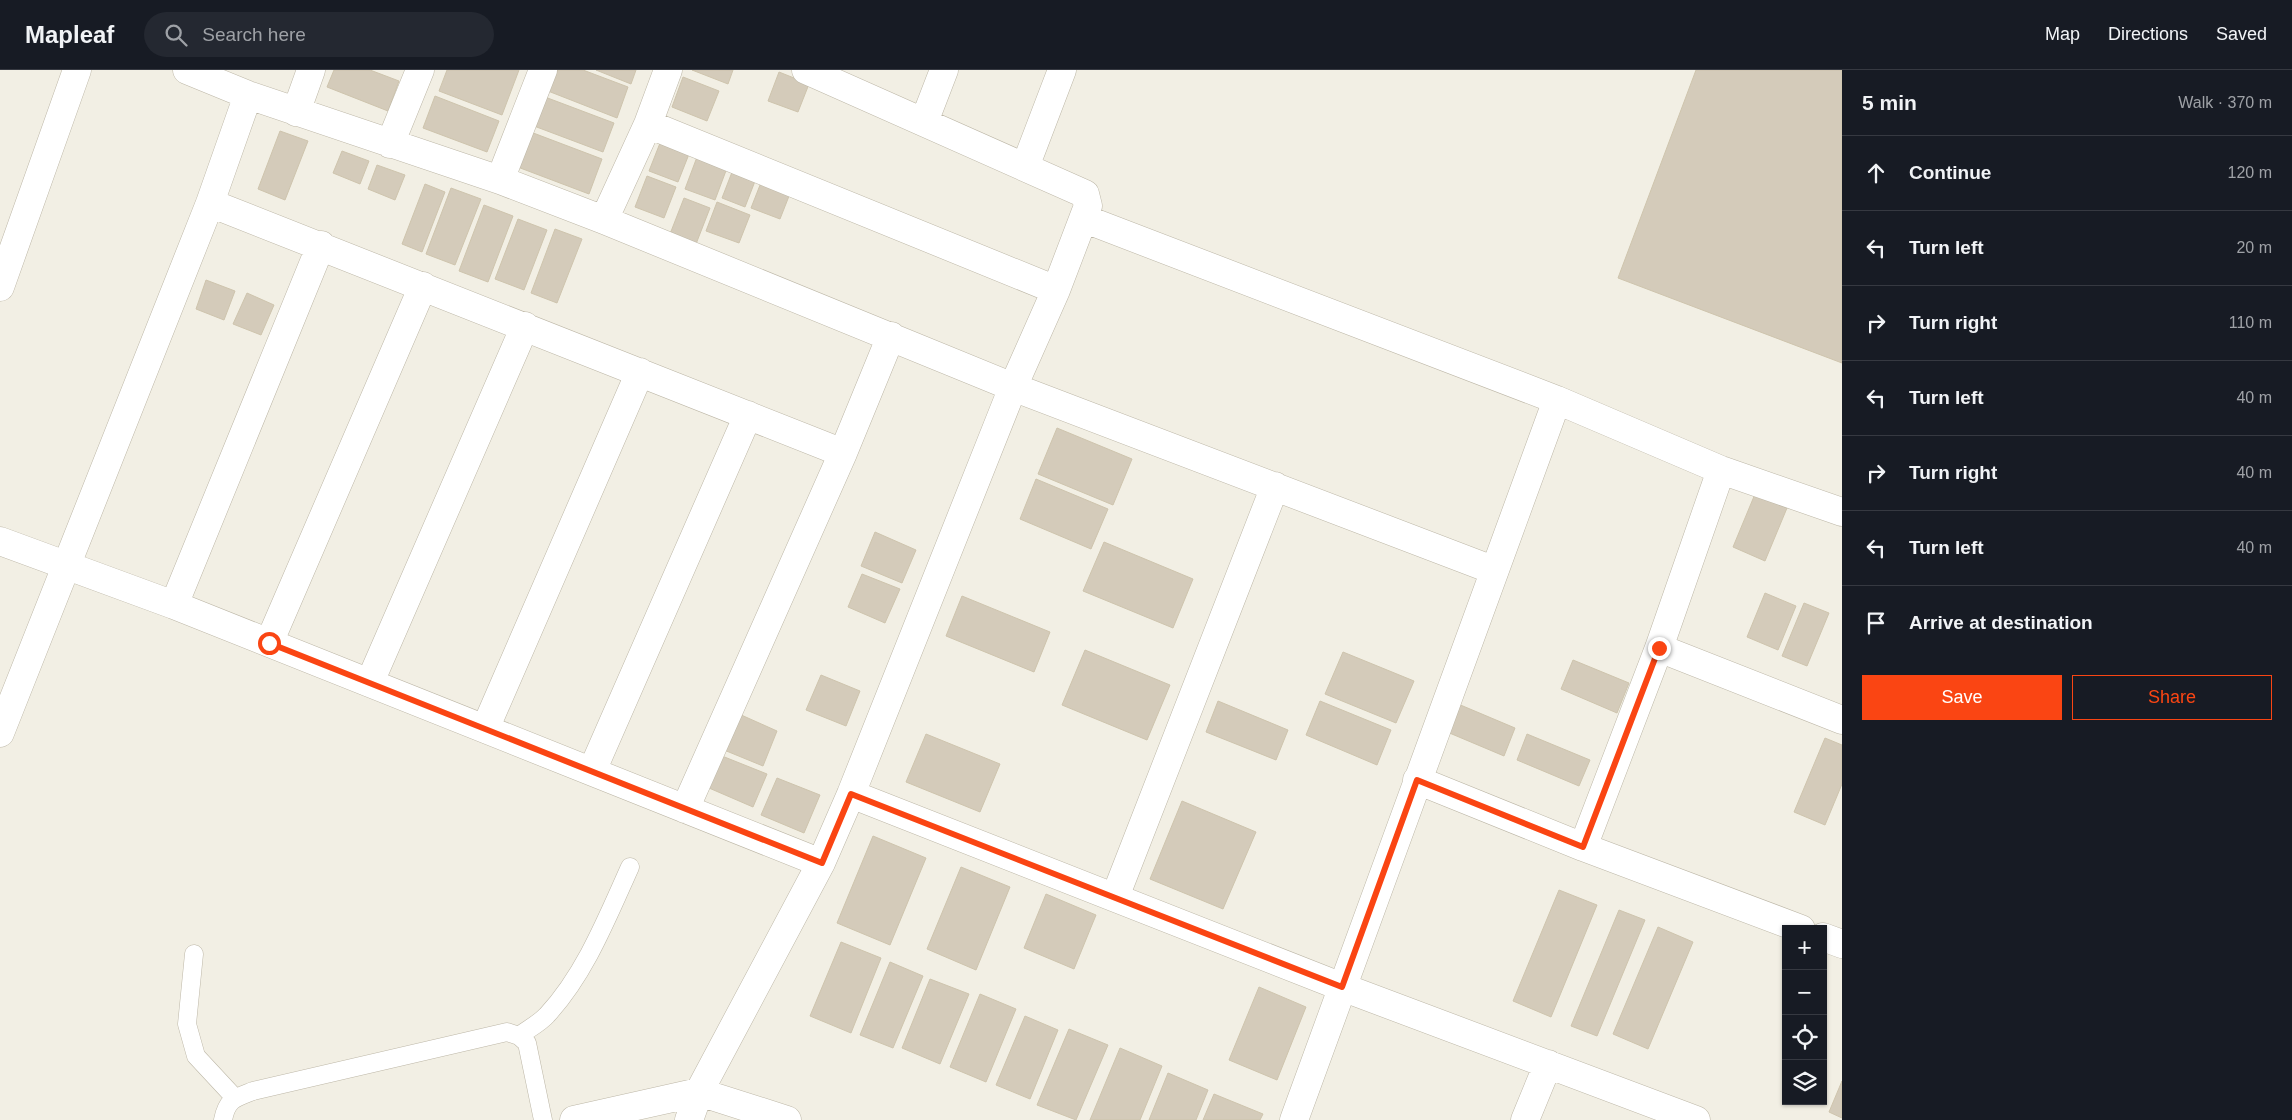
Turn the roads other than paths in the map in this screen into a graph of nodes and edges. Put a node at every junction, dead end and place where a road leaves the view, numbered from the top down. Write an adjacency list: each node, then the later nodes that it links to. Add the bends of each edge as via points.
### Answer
1 (77, 70): 22 (street)
2 (311, 70): 11 (street)
3 (420, 70): 14 (street)
4 (543, 70): 16 (street)
5 (668, 70): 13 (street)
6 (944, 70): 12 (street)
7 (1062, 70): 15 (street)
8 (191, 71): 10 (street)
9 (814, 72): 12 (street)
10 (248, 95): 11 (street); 17 (street)
11 (296, 112): 14 (street)
12 (924, 122): 15 (street)
13 (648, 124): 19 (street); 23 (street)
14 (390, 144): 16 (street)
15 (1024, 167): 18 (street, via 1084,194 1088,206)
16 (500, 180): 19 (street)
17 (210, 202): 20 (street); 35 (street)
18 (1085, 219): 23 (street); 28 (street)
19 (604, 220): 25 (street)
20 (321, 245): 21 (street); 37 (street)
21 (423, 286): 24 (street); 38 (street)
22 (0, 287)
23 (1056, 290): 27 (street)
24 (525, 326): 26 (street); 40 (street)
25 (891, 336): 27 (street); 30 (street)
26 (640, 372): 29 (street); 42 (street)
27 (1012, 387): 32 (street); 46 (street)
28 (1557, 400): 31 (street); 36 (street)
29 (748, 416): 30 (street); 44 (street)
30 (843, 453): 47 (street)
31 (1721, 470): 33 (street); 39 (street)
32 (1275, 486): 36 (street); 51 (street)
33 (1842, 512)
34 (0, 541): 35 (street)
35 (68, 565): 37 (street); 43 (street)
36 (1493, 570): 45 (street)
37 (174, 604): 38 (street)
38 (269, 643): 40 (street)
39 (1659, 648): 41 (street); 48 (street)
40 (370, 682): 42 (street)
41 (1842, 720)
42 (485, 728): 44 (street)
43 (0, 733)
44 (592, 771): 47 (street)
45 (1417, 780): 48 (street); 56 (street)
46 (851, 794): 49 (street); 51 (street)
47 (685, 809): 49 (street)
48 (1583, 847): 52 (street)
49 (822, 863): 59 (street)
50 (630, 867): 57 (lane, via 602,930 570,985 546,1017)
51 (1116, 897): 56 (street)
52 (1789, 925)
53 (1827, 938): 54 (street)
54 (1842, 944)
55 (194, 954): 60 (lane, via 187,1024 196,1056)
56 (1342, 987): 58 (street); 66 (street)
57 (519, 1036): 60 (lane, via 507,1032); 62 (lane, via 527,1043)
58 (1548, 1064): 67 (street); 68 (street)
59 (699, 1092): 63 (street); 64 (street); 65 (street)
60 (235, 1098): 61 (lane, via 226,1107)
61 (223, 1120)
62 (543, 1120)
63 (574, 1120)
64 (689, 1120)
65 (787, 1120)
66 (1294, 1120)
67 (1525, 1120)
68 (1696, 1120)

